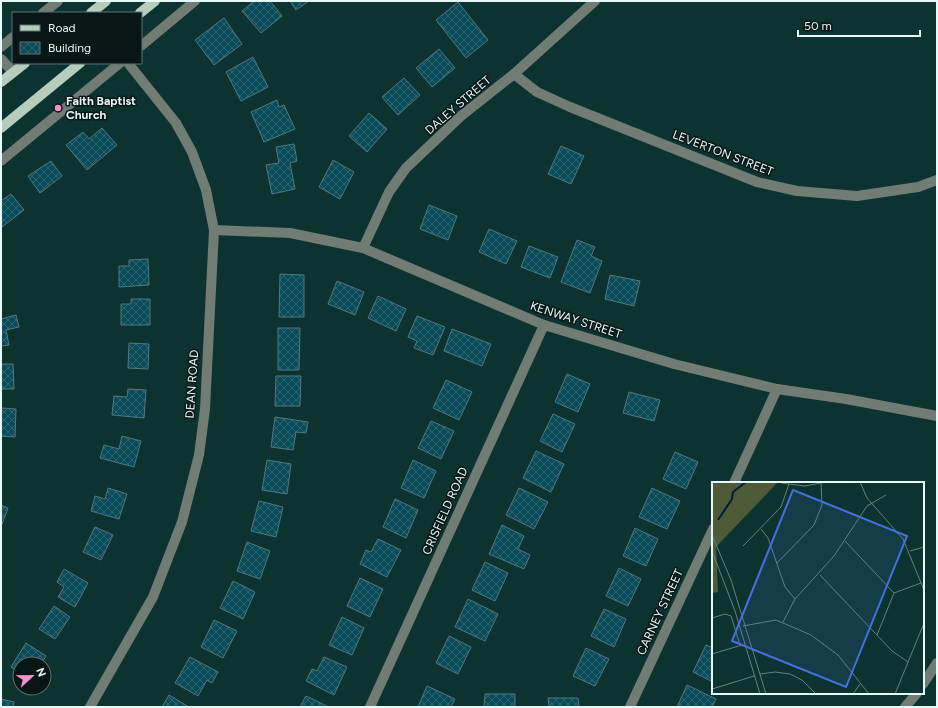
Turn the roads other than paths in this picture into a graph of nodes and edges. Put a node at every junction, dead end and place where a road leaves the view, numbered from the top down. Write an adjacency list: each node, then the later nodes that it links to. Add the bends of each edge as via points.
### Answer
1 (58, 1): 6 (street)
2 (106, 1): 7 (main road)
3 (155, 1): 8 (main road)
4 (195, 1): 10 (street)
5 (595, 1): 18 (street, DALEY STREET)
6 (44, 12)
7 (93, 12)
8 (141, 12)
9 (12, 38): 11 (street)
10 (142, 45)
11 (1, 47)
12 (1, 59): 17 (street)
13 (24, 64): 17 (main road)
14 (79, 64): 20 (main road)
15 (119, 64): 21 (street)
16 (129, 64): 23 (street, DEAN ROAD, via 176,123 192,152 206,190)
17 (13, 72): 19 (main road)
18 (514, 74): 22 (street, LEVERTON STREET, via 537,92 570,107 758,182 797,191 857,196 918,187); 24 (street, DALEY STREET, via 461,116 406,168 389,192)
19 (1, 82)
20 (1, 128)
21 (1, 161)
22 (937, 180)
23 (214, 230): 24 (street, KENWAY STREET, via 290,233); 33 (street, DEAN ROAD, via 205,409 199,455 182,522 153,597)
24 (363, 248): 25 (street, KENWAY STREET)
25 (544, 325): 26 (street, KENWAY STREET, via 674,364); 34 (street, CRISFIELD ROAD)
26 (777, 389): 27 (street, KENWAY STREET); 28 (street)
27 (937, 416)
28 (734, 482)
29 (712, 531): 35 (street, CARNEY STREET)
30 (937, 663): 31 (street)
31 (924, 682)
32 (916, 694): 36 (street)
33 (90, 707)
34 (370, 707)
35 (630, 707)
36 (905, 707)

